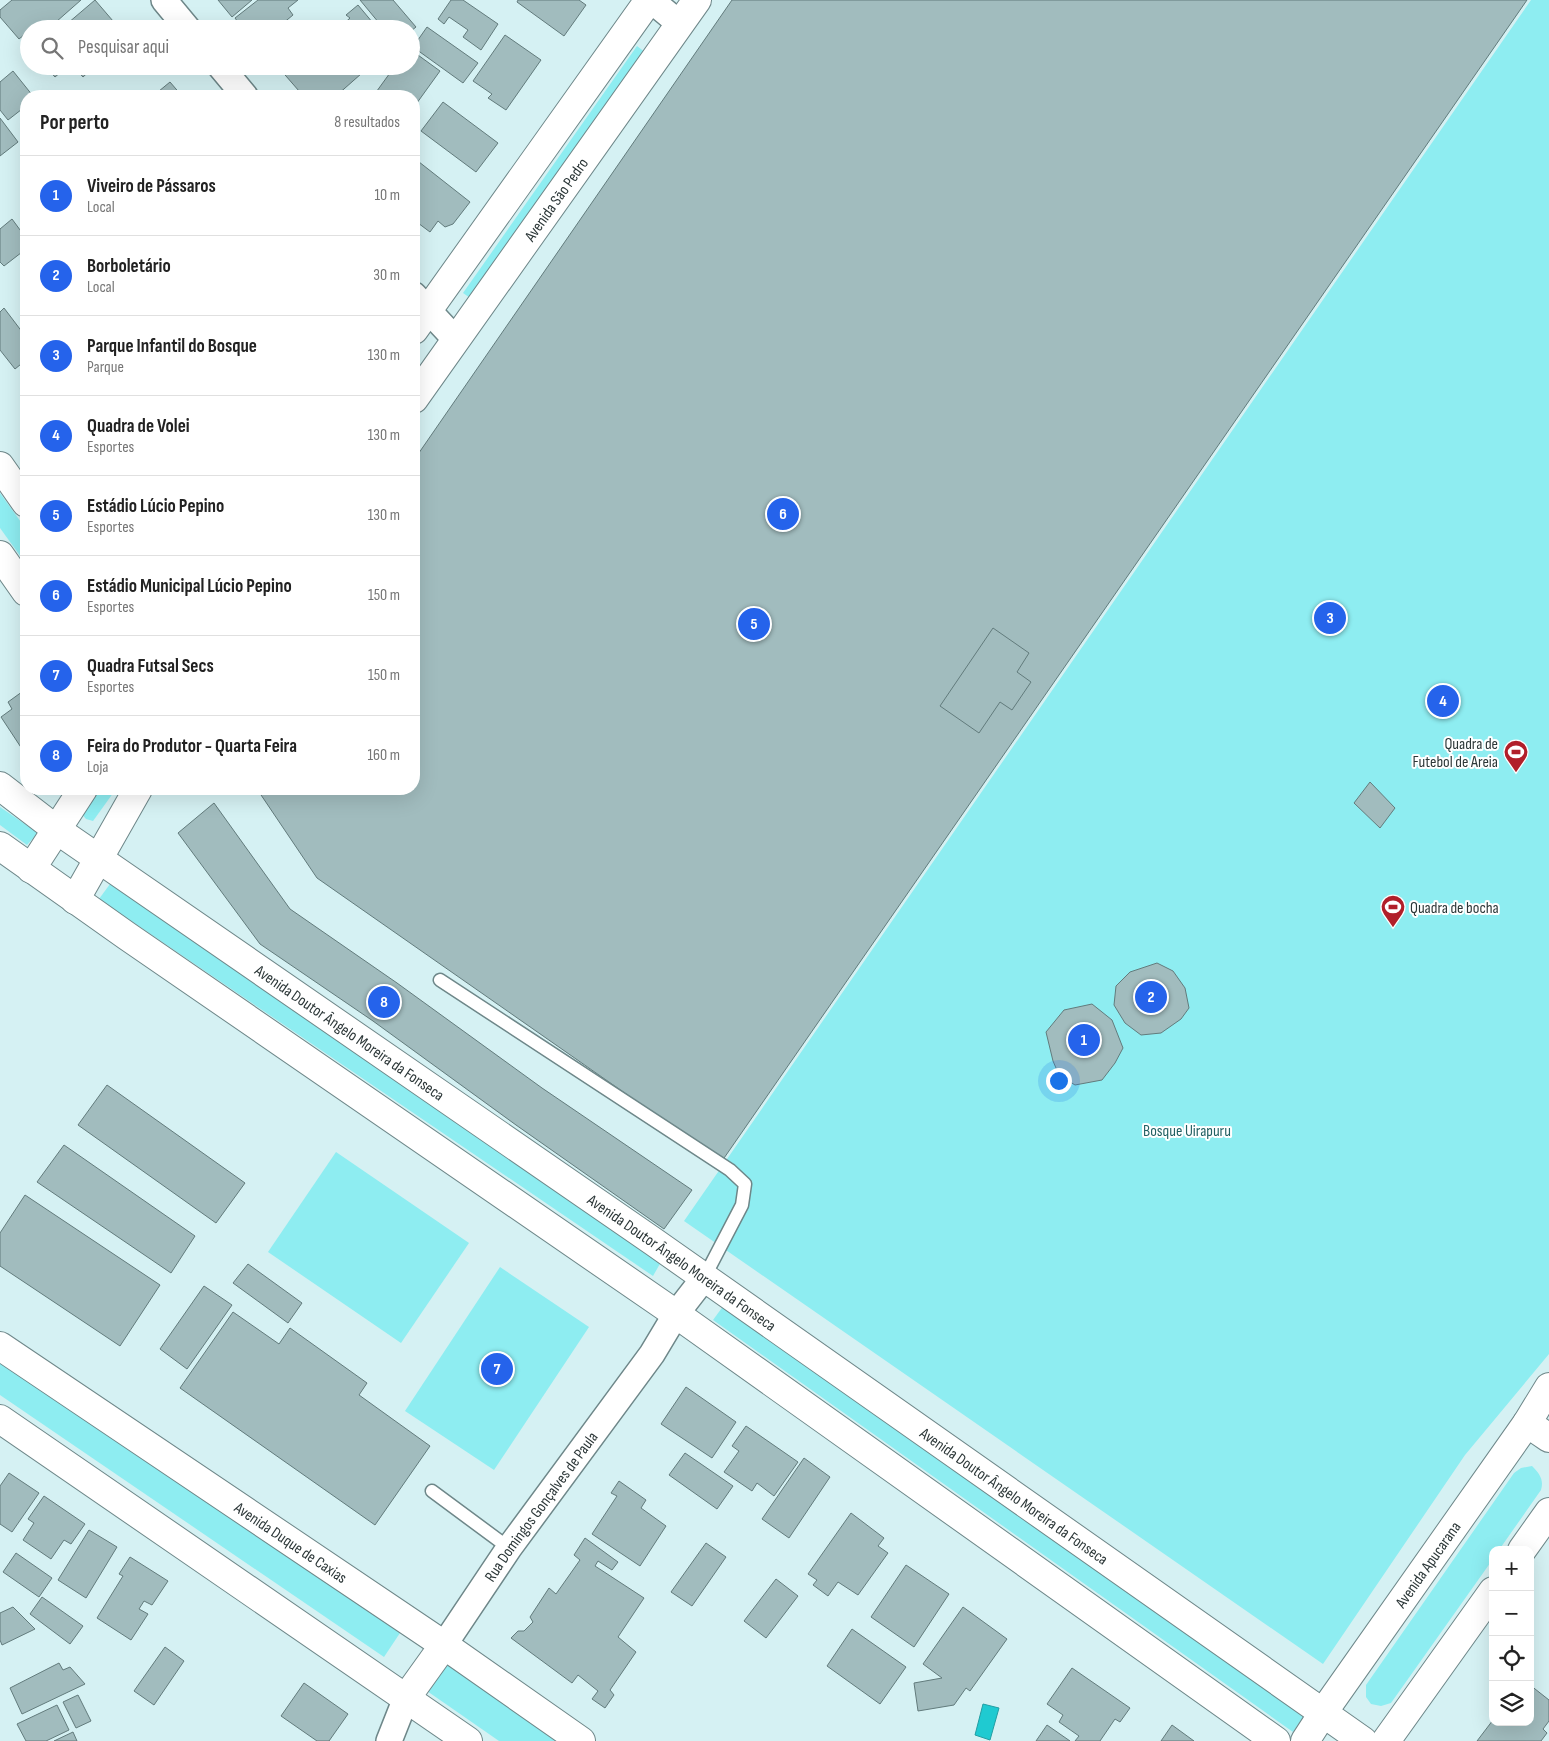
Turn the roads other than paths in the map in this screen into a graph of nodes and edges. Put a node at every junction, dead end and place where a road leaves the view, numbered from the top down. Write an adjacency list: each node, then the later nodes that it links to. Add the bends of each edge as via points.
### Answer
1 (164, 0): 4 (street)
2 (650, 0): 5 (street); 8 (street)
3 (697, 0): 5 (street, Avenida São Pedro)
4 (181, 20)
5 (680, 24): 10 (street, Avenida São Pedro)
6 (228, 75): 7 (street)
7 (240, 90)
8 (420, 309)
9 (420, 313): 10 (street)
10 (456, 340): 11 (street, Avenida São Pedro)
11 (420, 391)
12 (0, 466): 13 (street)
13 (20, 494)
14 (0, 555): 15 (street)
15 (20, 583)
16 (0, 786): 19 (street, Avenida Doutor Ângelo Moreira da Fonseca)
17 (79, 795): 19 (street)
18 (135, 795): 21 (street)
19 (57, 830): 21 (street, Avenida Doutor Ângelo Moreira da Fonseca); 22 (street)
20 (0, 846): 22 (street)
21 (99, 858): 23 (street); 25 (street, Avenida Doutor Ângelo Moreira da Fonseca)
22 (31, 869): 23 (street)
23 (75, 900): 26 (street)
24 (440, 980): 25 (lane, via 730,1170 745,1184 742,1205)
25 (704, 1278): 26 (street, Rua Domingos Gonçalves de Paula); 39 (street, Avenida Doutor Ângelo Moreira da Fonseca)
26 (676, 1314): 35 (street, Rua Domingos Gonçalves de Paula, via 652,1354); 43 (street)
27 (0, 1346): 37 (street, Avenida Duque de Caxias)
28 (1549, 1387): 30 (street, Avenida Apucarana)
29 (0, 1419): 38 (street)
30 (1527, 1423): 31 (street); 39 (street, Avenida Apucarana)
31 (1549, 1438)
32 (432, 1492): 35 (lane)
33 (1549, 1512): 34 (street)
34 (1525, 1546)
35 (510, 1548): 37 (street, Rua Domingos Gonçalves de Paula)
36 (1489, 1598): 46 (street)
37 (444, 1645): 38 (street, Rua Domingos Gonçalves de Paula); 42 (street, Avenida Duque de Caxias)
38 (406, 1698): 40 (street, Rua Domingos Gonçalves de Paula); 41 (street)
39 (1324, 1713): 44 (street, Avenida Apucarana); 45 (street, Avenida Doutor Ângelo Moreira da Fonseca)
40 (390, 1741)
41 (468, 1741)
42 (581, 1741)
43 (1276, 1741)
44 (1305, 1741)
45 (1363, 1741)
46 (1386, 1741)

